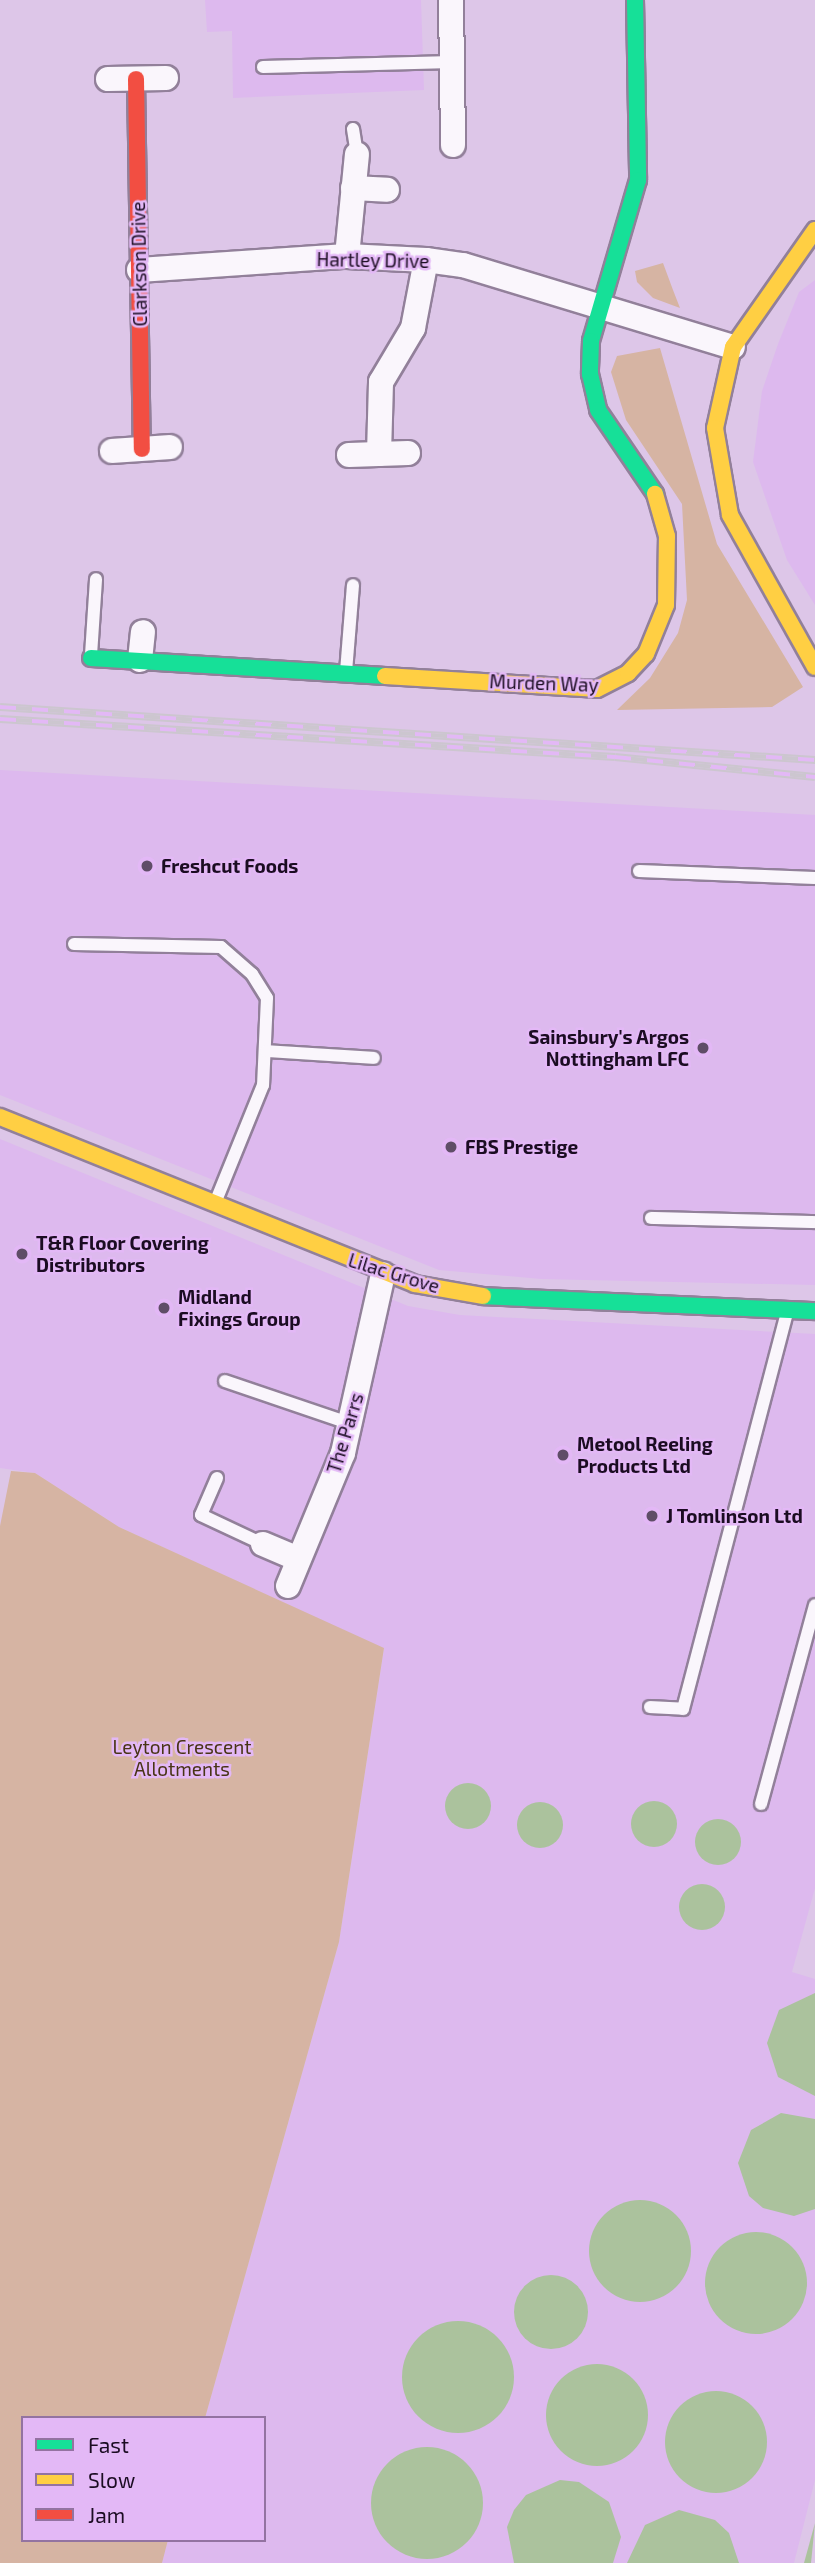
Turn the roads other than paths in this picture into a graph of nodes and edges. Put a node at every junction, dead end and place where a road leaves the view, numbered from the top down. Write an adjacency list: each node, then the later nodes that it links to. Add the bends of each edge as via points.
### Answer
1 (451, 0): 3 (street)
2 (635, 0): 17 (street, Murden Way, via 638,180)
3 (452, 62): 4 (lane); 9 (street)
4 (263, 66)
5 (166, 78): 7 (street)
6 (108, 79): 7 (street)
7 (136, 79): 16 (street, Clarkson Drive)
8 (353, 129): 10 (lane)
9 (453, 145)
10 (357, 155): 11 (street)
11 (353, 188): 12 (street); 14 (street)
12 (387, 190)
13 (815, 230): 18 (street)
14 (347, 256): 15 (street, Hartley Drive); 16 (street, Hartley Drive)
15 (426, 260): 17 (street, Hartley Drive); 23 (street, via 413,328 381,382)
16 (139, 270): 20 (street, Clarkson Drive)
17 (600, 307): 18 (street, Hartley Drive); 31 (street, Murden Way, via 590,374 598,410 658,499 667,536 666,605 646,654 628,673 597,689)
18 (733, 347): 30 (street, via 715,428 730,515)
19 (170, 447): 20 (street)
20 (142, 449): 21 (street)
21 (112, 452)
22 (408, 453): 23 (street)
23 (379, 454): 24 (street)
24 (349, 455)
25 (96, 579): 28 (lane)
26 (352, 585): 31 (lane)
27 (143, 632): 29 (street)
28 (90, 658): 29 (street, Murden Way)
29 (140, 660): 31 (street, Murden Way)
30 (815, 667)
31 (346, 672)
32 (639, 871): 33 (lane)
33 (815, 878)
34 (74, 944): 35 (lane, via 221,947 252,974 267,998)
35 (267, 1051): 36 (lane); 38 (lane, via 263,1085)
36 (374, 1058)
37 (0, 1117): 38 (street, Lilac Grove)
38 (215, 1204): 41 (street, Lilac Grove)
39 (651, 1218): 40 (lane)
40 (815, 1222)
41 (383, 1274): 42 (street, Lilac Grove, via 503,1299); 45 (street, The Parrs)
42 (787, 1309): 43 (street, Lilac Grove); 51 (lane, via 683,1709)
43 (815, 1311)
44 (225, 1381): 45 (lane)
45 (351, 1424): 48 (street, The Parrs)
46 (217, 1478): 47 (lane, via 201,1515)
47 (263, 1544): 48 (street)
48 (298, 1559): 49 (street, The Parrs)
49 (288, 1586)
50 (815, 1605): 52 (lane)
51 (650, 1707)
52 (761, 1804)

